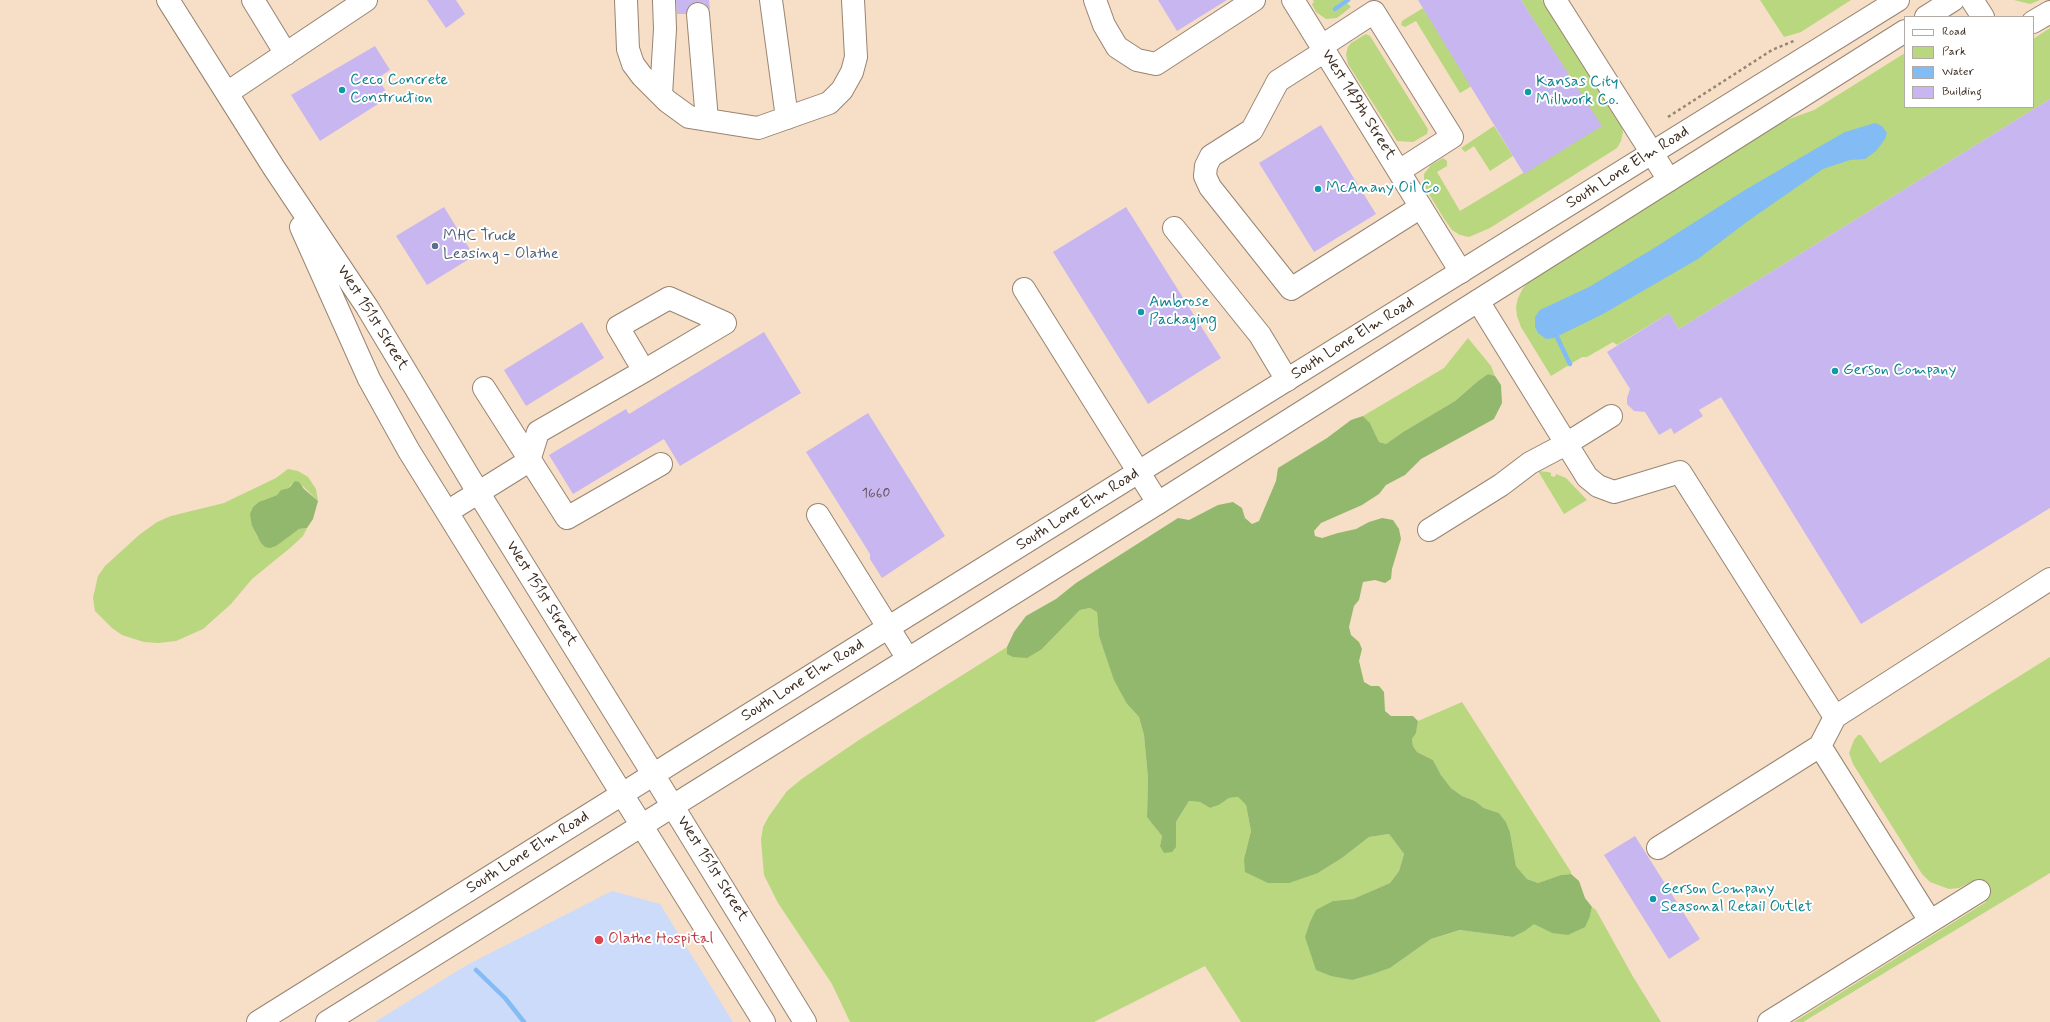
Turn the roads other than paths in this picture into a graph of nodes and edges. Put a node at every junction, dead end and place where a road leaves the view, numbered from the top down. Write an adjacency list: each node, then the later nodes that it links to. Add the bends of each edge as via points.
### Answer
1 (168, 0): 23 (main road, West 151st Street)
2 (253, 0): 22 (main road)
3 (366, 0): 22 (main road)
4 (626, 0): 24 (main road, via 628,49 633,64)
5 (771, 0): 25 (main road)
6 (853, 0): 25 (main road, via 856,57 852,72 842,90 829,103)
7 (1095, 0): 8 (main road, via 1104,25 1116,46 1137,60 1156,64)
8 (1254, 0)
9 (1293, 0): 21 (main road, West 149th Street)
10 (1555, 0): 27 (main road)
11 (1898, 0): 27 (main road, South Lone Elm Road)
12 (1953, 0): 17 (main road)
13 (1972, 0): 18 (main road)
14 (664, 1): 24 (main road)
15 (2050, 12): 19 (main road)
16 (698, 14): 26 (main road)
17 (1928, 16)
18 (1982, 16)
19 (2034, 21)
20 (1904, 32): 30 (main road, South Lone Elm Road)
21 (1324, 48): 29 (main road, West 149th Street); 29 (main road, via 1374,12 1452,137); 31 (main road, via 1278,81 1252,130 1211,156 1206,166 1210,186 1291,289)
22 (286, 54): 23 (main road)
23 (227, 93): 28 (main road, West 151st Street)
24 (661, 95): 26 (main road, via 689,117)
25 (787, 118): 26 (main road, via 758,128)
26 (707, 120)
27 (1652, 153): 30 (main road); 33 (main road, South Lone Elm Road)
28 (274, 168): 44 (main road, West 151st Street, via 367,307); 46 (main road, West 151st Street, via 369,379)
29 (1399, 171): 31 (main road, West 149th Street)
30 (1669, 180): 35 (main road, South Lone Elm Road)
31 (1421, 207): 33 (main road, West 149th Street)
32 (1174, 228): 37 (main road, via 1260,335)
33 (1461, 272): 37 (main road, South Lone Elm Road)
34 (1024, 289): 43 (main road)
35 (1478, 301): 40 (main road); 45 (main road, South Lone Elm Road)
36 (644, 371): 41 (main road, via 538,432)
37 (1287, 380): 43 (main road, South Lone Elm Road)
38 (484, 388): 41 (main road)
39 (1611, 416): 40 (main road)
40 (1566, 444): 48 (main road, via 1530,463 1502,485); 52 (main road, via 1587,477 1598,486 1614,492 1680,472)
41 (529, 461): 42 (main road, via 567,518); 44 (main road)
42 (660, 464)
43 (1140, 472): 45 (main road); 50 (main road, South Lone Elm Road)
44 (478, 492): 46 (main road); 54 (main road, West 151st Street)
45 (1158, 503): 51 (main road, South Lone Elm Road)
46 (447, 512): 55 (main road, West 151st Street)
47 (818, 515): 50 (main road)
48 (1429, 530)
49 (2050, 579): 52 (main road)
50 (889, 627): 51 (main road); 54 (main road, South Lone Elm Road)
51 (908, 659): 56 (main road, South Lone Elm Road)
52 (1835, 717): 53 (main road)
53 (1820, 746): 58 (main road); 60 (main road)
54 (653, 774): 55 (main road, South Lone Elm Road); 56 (main road, West 151st Street)
55 (622, 794): 57 (main road, West 151st Street); 61 (main road, South Lone Elm Road)
56 (674, 807): 57 (main road, South Lone Elm Road); 64 (main road, West 151st Street)
57 (641, 826): 62 (main road, South Lone Elm Road); 63 (main road, West 151st Street)
58 (1658, 848)
59 (1979, 891): 60 (main road)
60 (1930, 921): 65 (main road)
61 (258, 1022)
62 (327, 1022)
63 (764, 1022)
64 (805, 1022)
65 (1769, 1022)

